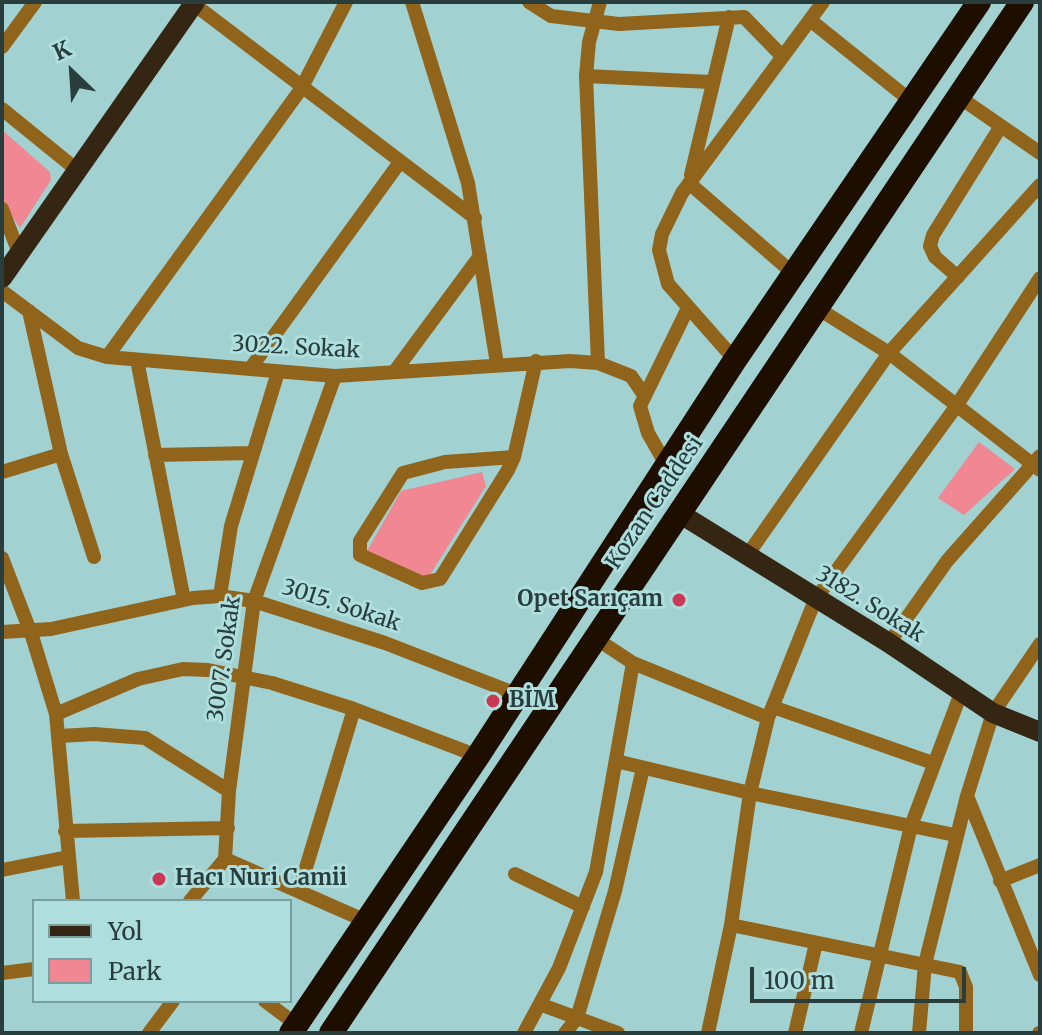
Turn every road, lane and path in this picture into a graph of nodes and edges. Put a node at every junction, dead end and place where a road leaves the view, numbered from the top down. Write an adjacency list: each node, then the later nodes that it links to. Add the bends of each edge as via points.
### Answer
1 (35, 2): 13 (street)
2 (346, 2): 17 (street)
3 (412, 2): 28 (street)
4 (529, 2): 11 (street, via 551,16)
5 (600, 2): 11 (street)
6 (823, 2): 12 (street)
7 (979, 2): 19 (highway, Kozan Caddesi)
8 (1022, 2): 18 (highway, Kozan Caddesi)
9 (193, 3): 17 (street); 24 (main road)
10 (729, 17): 11 (street, via 636,24); 14 (street, via 744,17); 16 (street)
11 (594, 18): 15 (street)
12 (810, 20): 14 (street); 19 (street)
13 (2, 47)
14 (781, 55): 25 (street)
15 (586, 76): 16 (street); 44 (street)
16 (711, 82): 25 (street)
17 (301, 89): 23 (street); 40 (street)
18 (959, 97): 21 (street); 36 (highway, Kozan Caddesi)
19 (911, 101): 31 (highway, Kozan Caddesi)
20 (2, 109): 24 (street)
21 (1001, 126): 22 (street); 32 (street, via 930,246)
22 (1040, 153)
23 (400, 162): 28 (street); 46 (street)
24 (77, 170): 29 (main road)
25 (689, 183): 31 (street); 37 (street, via 667,217 659,250 668,284)
26 (1040, 185): 32 (street)
27 (2, 209): 29 (street)
28 (475, 218): 30 (street)
29 (19, 253): 33 (main road)
30 (480, 256): 45 (street); 47 (street)
31 (794, 274): 42 (highway, Kozan Caddesi)
32 (958, 277): 39 (street)
33 (2, 278)
34 (1040, 278): 51 (street)
35 (2, 291): 38 (street, 3022. Sokak)
36 (817, 308): 39 (street); 59 (highway, Kozan Caddesi)
37 (687, 310): 42 (street); 50 (street)
38 (29, 311): 40 (street, 3022. Sokak, via 78,348); 53 (street)
39 (889, 353): 51 (street); 61 (street)
40 (107, 357): 41 (street, 3022. Sokak)
41 (137, 360): 46 (street, 3022. Sokak); 54 (street)
42 (735, 360): 57 (highway, Kozan Caddesi)
43 (536, 361): 44 (street, 3022. Sokak); 45 (street, 3022. Sokak); 55 (street)
44 (598, 363): 50 (street, 3022. Sokak, via 631,376)
45 (497, 364): 47 (street, 3022. Sokak)
46 (250, 369): 48 (street, 3022. Sokak)
47 (395, 371): 49 (street, 3022. Sokak)
48 (278, 372): 49 (street, 3022. Sokak); 52 (street)
49 (335, 376): 66 (street, 3007. Sokak)
50 (644, 395): 57 (street, via 641,415)
51 (955, 408): 56 (street); 65 (street)
52 (251, 453): 54 (street); 63 (street, via 231,526)
53 (61, 454): 58 (street); 60 (street)
54 (155, 455): 64 (street)
55 (514, 457): 55 (street, via 445,462 403,473 360,541 360,555 422,583 435,582)
56 (1038, 464): 70 (street, via 947,561)
57 (668, 468): 75 (highway, Kozan Caddesi)
58 (2, 472)
59 (679, 513): 61 (main road, 3182. Sokak); 69 (highway, Kozan Caddesi)
60 (94, 557)
61 (746, 557): 65 (main road, 3182. Sokak)
62 (2, 558): 67 (street)
63 (220, 596): 64 (street, 3015. Sokak); 66 (street, 3015. Sokak)
64 (184, 600): 67 (street, 3015. Sokak)
65 (815, 600): 70 (main road, 3182. Sokak); 77 (street)
66 (254, 601): 73 (street, 3007. Sokak); 75 (street, 3015. Sokak, via 385,643)
67 (30, 631): 68 (street, 3015. Sokak); 79 (street)
68 (2, 632)
69 (595, 638): 72 (street); 117 (highway, Kozan Caddesi)
70 (889, 643): 74 (main road, 3182. Sokak)
71 (1040, 644): 78 (street)
72 (633, 663): 77 (street); 83 (street)
73 (243, 676): 76 (street); 79 (street, via 183,669 158,674); 86 (street, 3007. Sokak)
74 (961, 693): 78 (main road, 3182. Sokak); 84 (street)
75 (519, 695): 82 (highway, Kozan Caddesi)
76 (354, 709): 82 (street); 99 (street)
77 (770, 713): 84 (street); 87 (street)
78 (993, 713): 80 (main road, 3182. Sokak); 88 (street)
79 (56, 714): 81 (street)
80 (1040, 732)
81 (60, 736): 86 (street, via 145,738); 91 (street)
82 (478, 756): 103 (highway, Kozan Caddesi)
83 (616, 761): 85 (street); 102 (street, via 596,872)
84 (933, 763): 89 (street)
85 (643, 768): 87 (street); 114 (street, via 615,891)
86 (229, 791): 90 (street, 3007. Sokak)
87 (750, 793): 89 (street); 104 (street)
88 (967, 796): 92 (street); 98 (street)
89 (911, 826): 92 (street); 106 (street)
90 (228, 828): 91 (street); 94 (street, 3007. Sokak)
91 (65, 831): 93 (street)
92 (955, 835): 107 (street)
93 (68, 857): 96 (street); 100 (street)
94 (225, 859): 99 (street); 101 (street)
95 (1040, 865): 98 (street)
96 (2, 870)
97 (515, 874): 102 (street)
98 (1000, 881): 110 (street)
99 (299, 891): 103 (street)
100 (73, 899)
101 (192, 899)
102 (583, 907): 113 (street)
103 (366, 921): 115 (highway, Kozan Caddesi)
104 (731, 925): 105 (street); 121 (street)
105 (816, 943): 106 (street); 122 (street)
106 (879, 955): 107 (street); 123 (street)
107 (925, 964): 124 (street); 125 (street, via 960,972 966,987)
108 (32, 969): 109 (street)
109 (2, 973)
110 (1040, 975)
111 (172, 1003): 116 (street)
112 (267, 1003): 115 (street)
113 (542, 1005): 114 (street); 118 (street)
114 (577, 1018): 119 (street); 120 (street)
115 (294, 1029)
116 (149, 1033)
117 (331, 1033)
118 (524, 1033)
119 (565, 1033)
120 (618, 1033)
121 (708, 1033)
122 (795, 1033)
123 (861, 1033)
124 (919, 1033)
125 (966, 1033)

